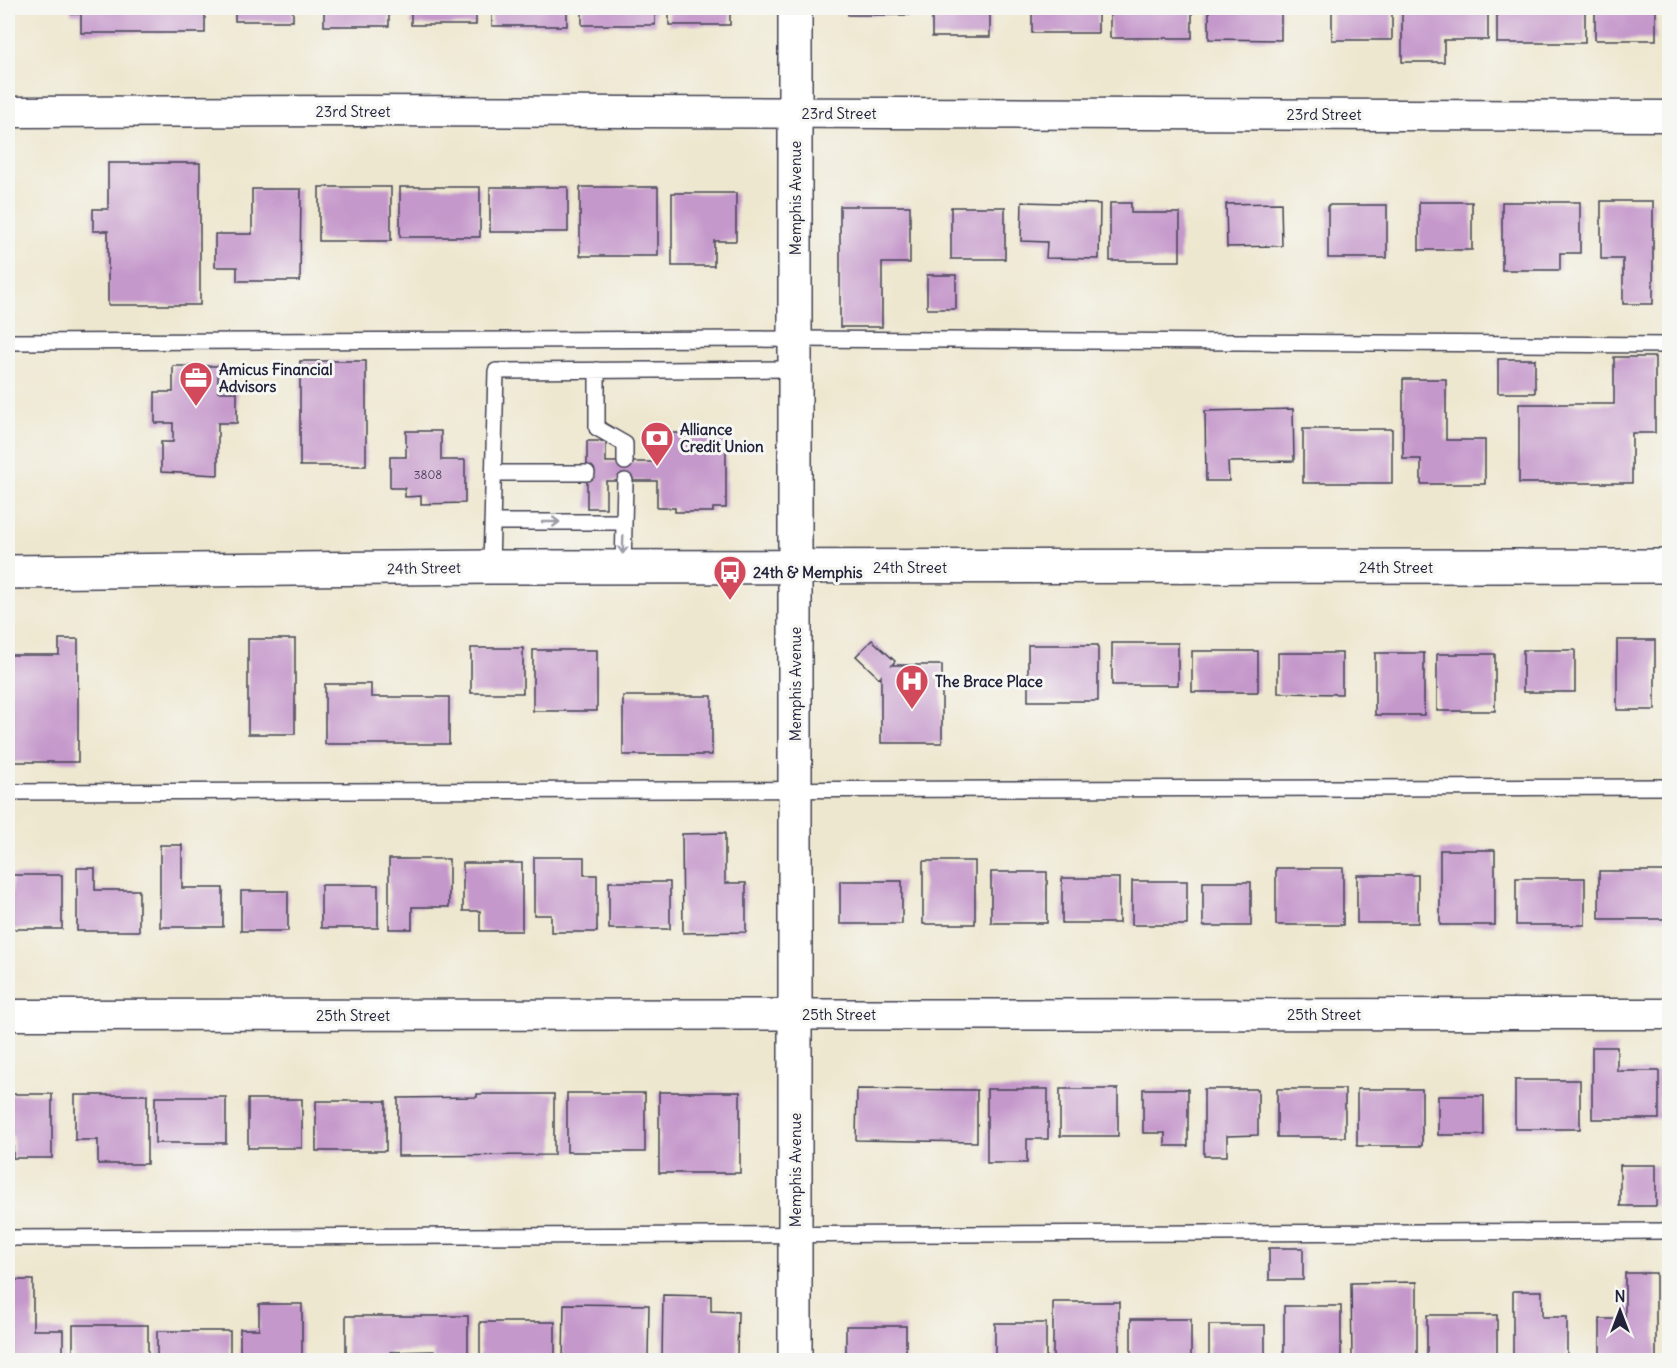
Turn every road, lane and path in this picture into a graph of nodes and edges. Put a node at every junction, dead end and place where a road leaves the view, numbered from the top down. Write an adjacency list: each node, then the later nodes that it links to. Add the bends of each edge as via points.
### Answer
1 (795, 8): 3 (street, Memphis Avenue)
2 (8, 112): 3 (street, 23rd Street)
3 (795, 112): 4 (street, 23rd Street); 7 (street, Memphis Avenue)
4 (1670, 116)
5 (8, 342): 7 (lane)
6 (1670, 345): 7 (lane)
7 (795, 354): 8 (lane); 17 (street, Memphis Avenue)
8 (597, 370): 9 (lane, via 597,428 625,444); 10 (lane, via 496,371)
9 (625, 462)
10 (494, 473): 11 (lane); 13 (lane)
11 (587, 473)
12 (625, 481): 14 (lane)
13 (492, 522): 14 (lane, one-way to 14); 16 (lane)
14 (624, 522): 18 (lane, one-way to 18)
15 (1670, 566): 17 (street, 24th Street)
16 (491, 567): 18 (street, 24th Street); 19 (street, 24th Street)
17 (795, 567): 18 (street, 24th Street); 22 (street, Memphis Avenue)
18 (623, 568)
19 (8, 572)
20 (1670, 787): 22 (lane)
21 (8, 792): 22 (lane)
22 (795, 792): 25 (street, Memphis Avenue)
23 (1670, 1014): 25 (street, 25th Street)
24 (8, 1015): 25 (street, 25th Street)
25 (795, 1015): 27 (street, Memphis Avenue)
26 (1670, 1231): 27 (lane)
27 (795, 1236): 28 (lane); 29 (street, Memphis Avenue)
28 (8, 1238)
29 (795, 1360)

